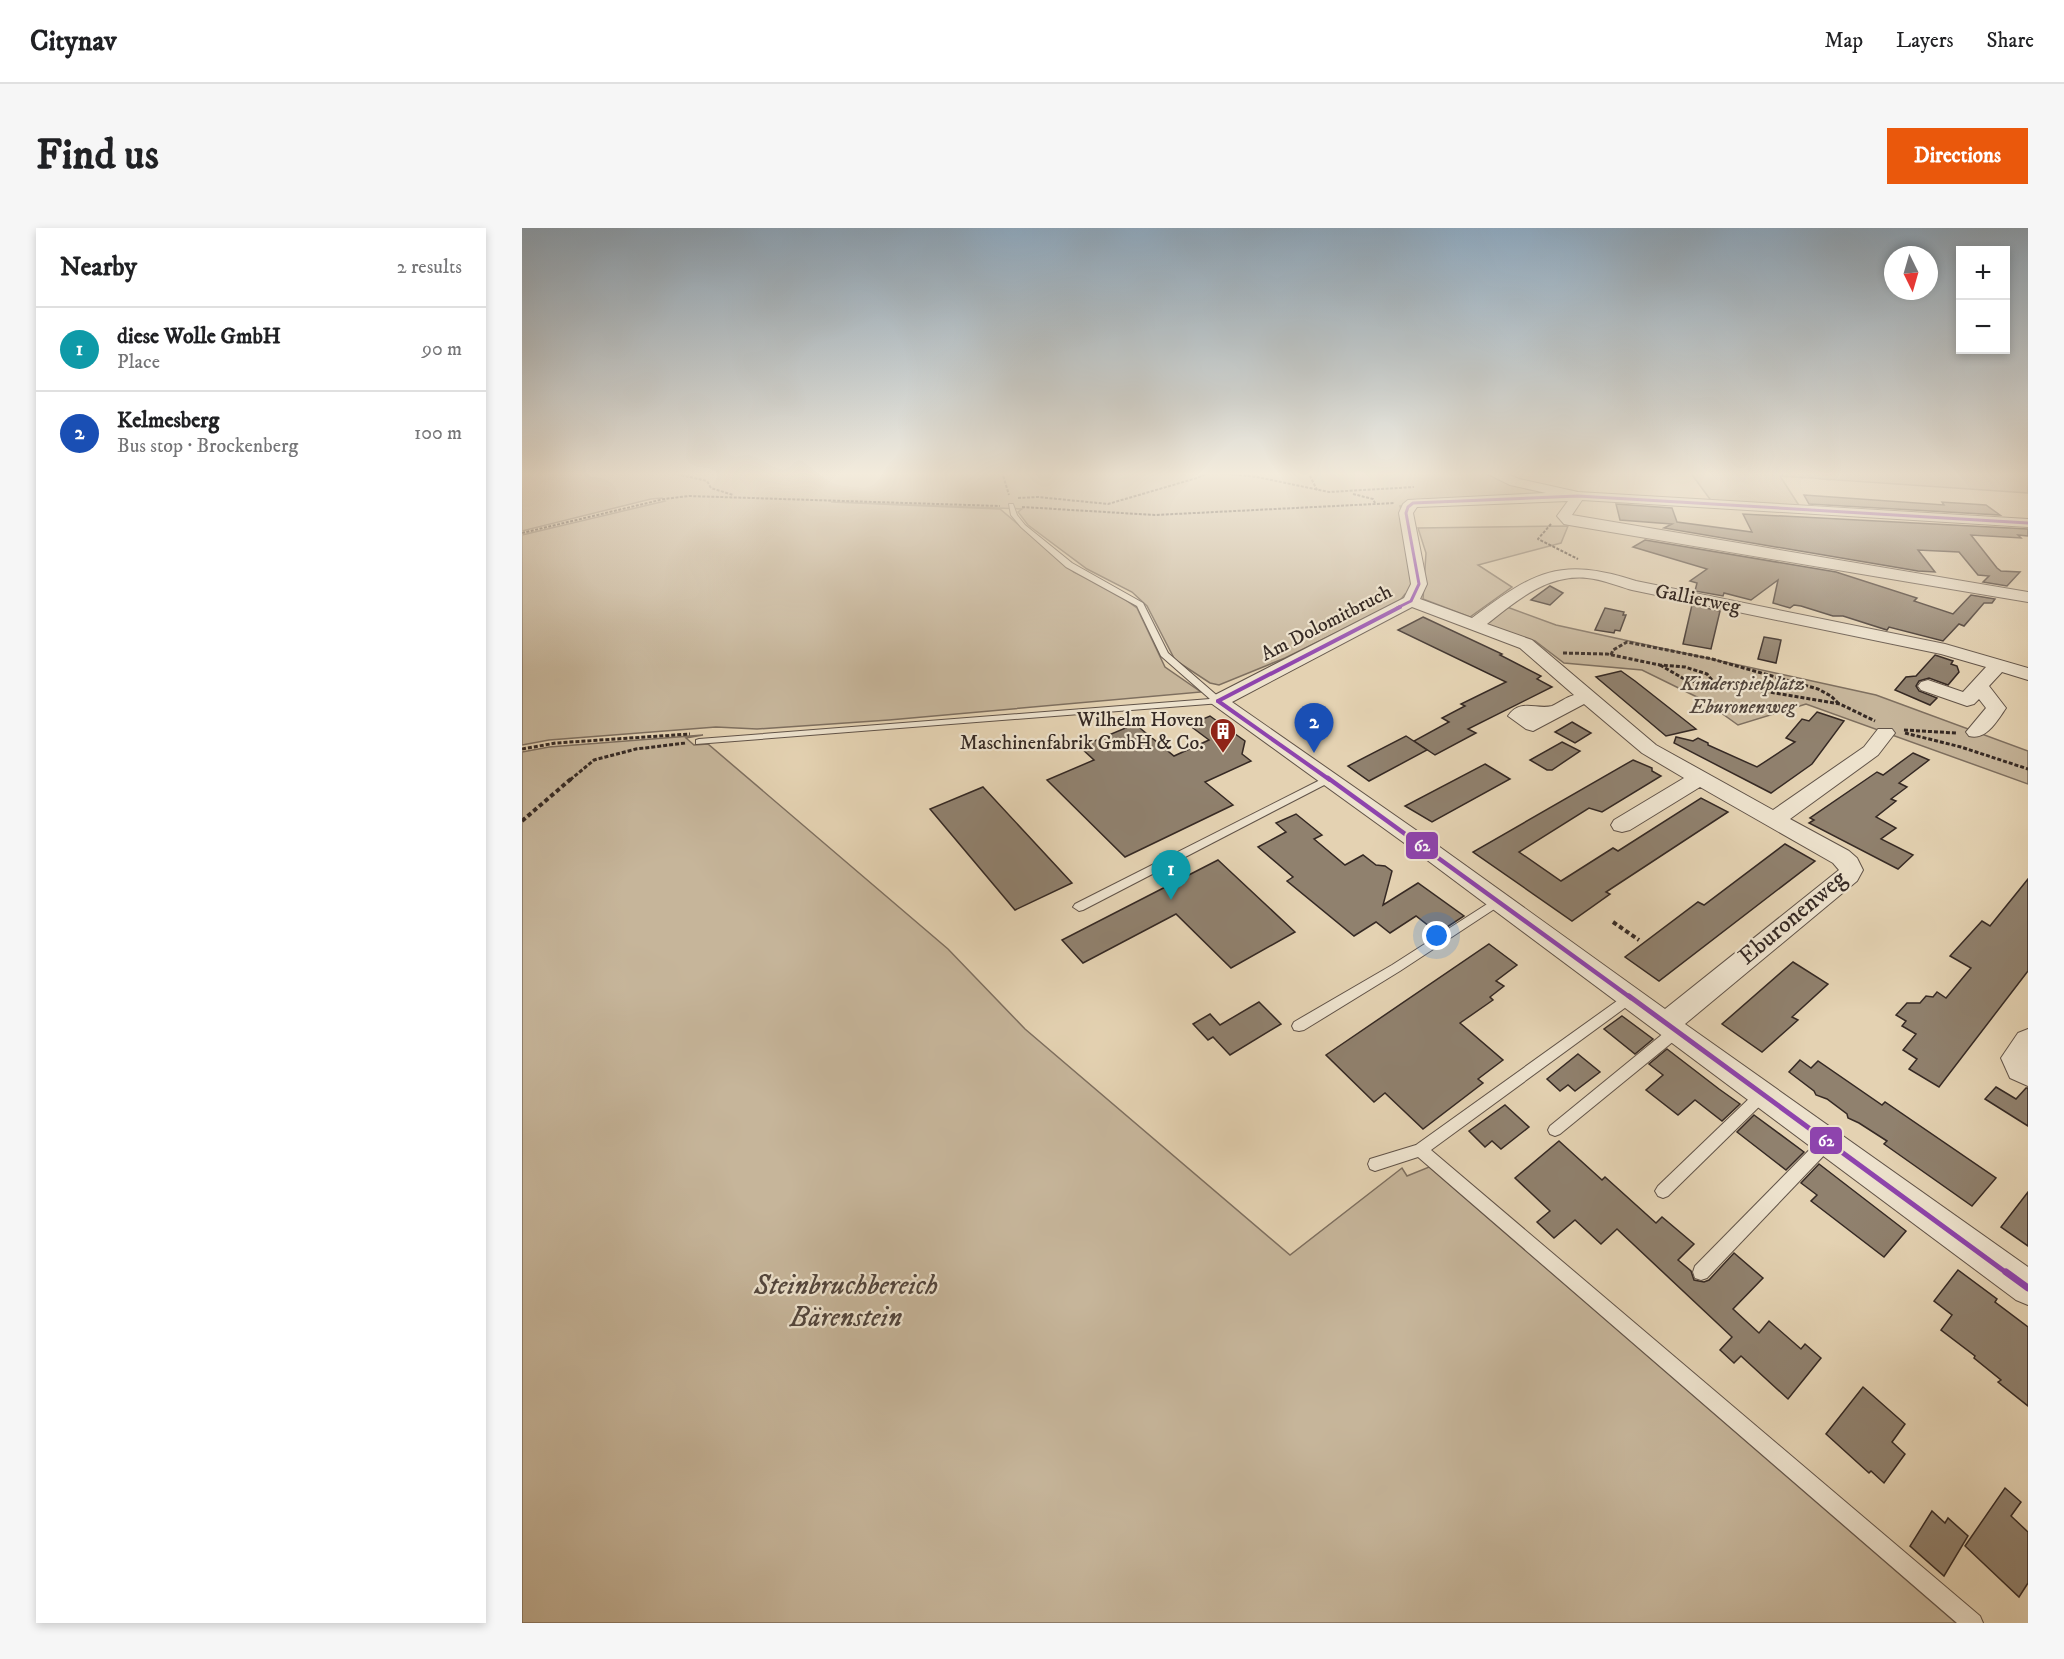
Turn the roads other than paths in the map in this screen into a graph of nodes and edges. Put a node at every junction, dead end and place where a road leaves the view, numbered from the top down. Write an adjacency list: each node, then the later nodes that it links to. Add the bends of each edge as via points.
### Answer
1 (1036, 537): 12 (lane, via 1069,565 1140,605 1164,654)
2 (1412, 537): 5 (street, Am Dolomitbruch, via 1419,584)
3 (1666, 537): 4 (street)
4 (2028, 597)
5 (1411, 601): 6 (street); 12 (street, Am Dolomitbruch)
6 (1474, 625): 7 (street, Gallierweg, via 1527,586 1565,574 1587,573 1945,649); 11 (street, Eburonenweg, via 1526,644)
7 (1998, 665): 8 (street, Gallierweg); 10 (street)
8 (2028, 674)
9 (1928, 686): 10 (street, via 1967,700)
10 (1979, 686): 15 (street, via 1996,708)
11 (1588, 696): 13 (street); 17 (street, Eburonenweg, via 1649,748)
12 (1218, 701): 16 (lane); 18 (street)
13 (1554, 712)
14 (1884, 729): 19 (street, via 1871,751)
15 (1976, 732)
16 (695, 738)
17 (1700, 778): 19 (street, Eburonenweg); 20 (street)
18 (1328, 779): 21 (street); 22 (lane)
19 (1775, 819): 25 (street, Eburonenweg, via 1841,857 1851,870)
20 (1622, 825)
21 (1498, 901): 23 (street); 24 (lane)
22 (1079, 907)
23 (1628, 998): 25 (street); 31 (lane)
24 (1299, 1026)
25 (1670, 1028): 28 (street); 29 (lane)
26 (2028, 1041): 27 (street, via 2016,1058 2020,1069)
27 (2028, 1074)
28 (1762, 1095): 30 (street); 33 (lane)
29 (1555, 1130)
30 (1827, 1142): 34 (lane); 35 (street)
31 (1420, 1150): 32 (lane); 36 (lane)
32 (1375, 1164)
33 (1664, 1191)
34 (1701, 1272)
35 (2028, 1288)
36 (1973, 1623)

